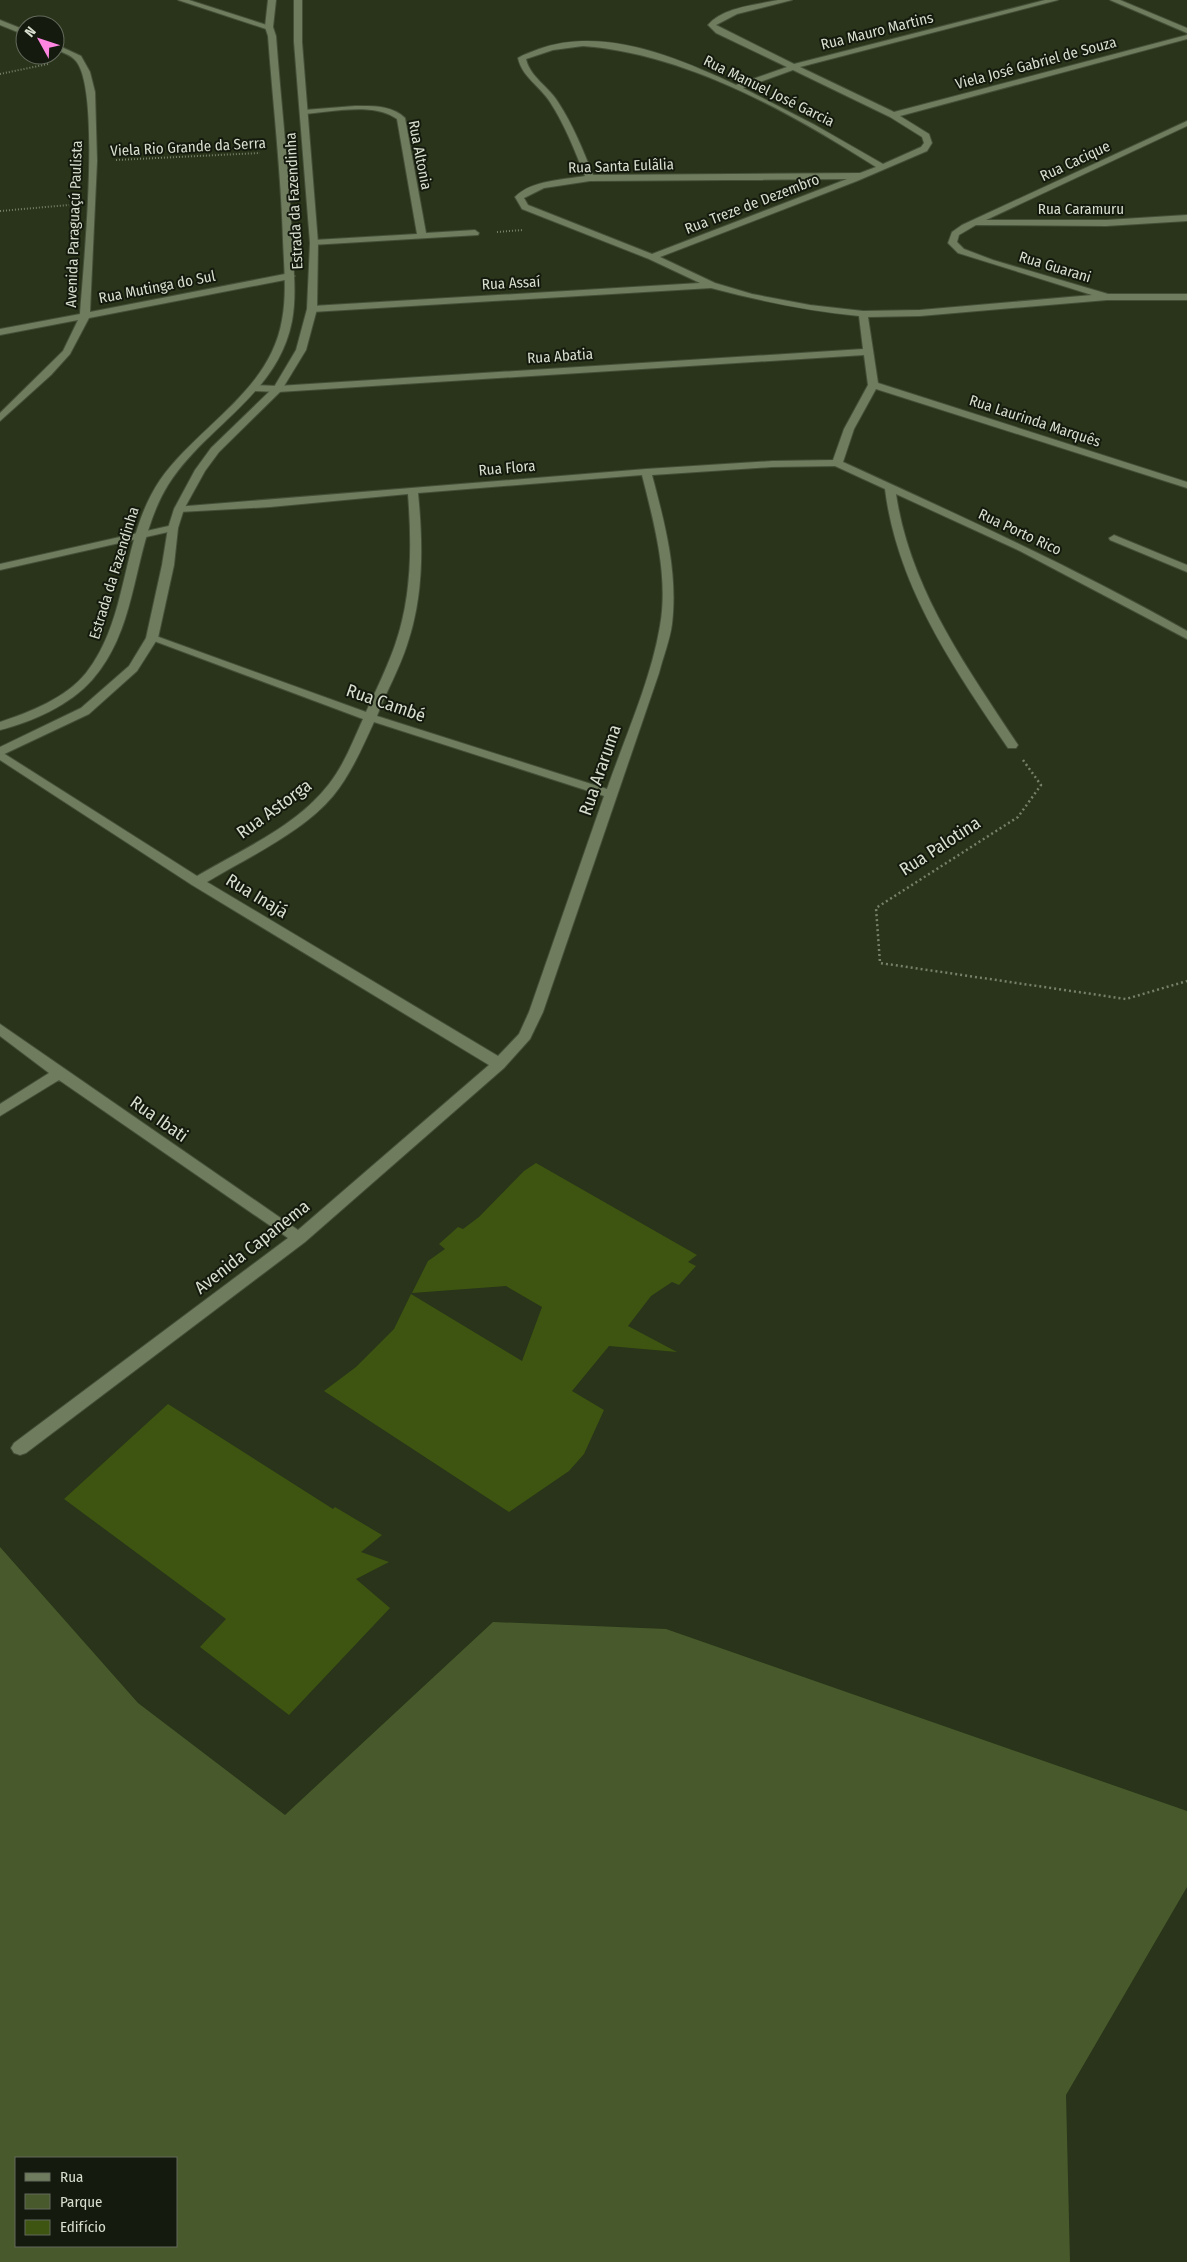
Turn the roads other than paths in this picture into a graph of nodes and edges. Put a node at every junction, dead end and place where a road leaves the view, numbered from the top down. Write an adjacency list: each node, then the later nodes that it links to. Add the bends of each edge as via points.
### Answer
1 (182, 0): 8 (street)
2 (272, 0): 8 (street, Estrada da Fazendinha)
3 (298, 0): 15 (street, Estrada da Fazendinha)
4 (788, 0): 13 (street, via 714,21 712,25)
5 (1054, 0): 13 (street, Rua Mauro Martins)
6 (1114, 0): 10 (street)
7 (0, 22): 9 (street)
8 (269, 27): 27 (street, Estrada da Fazendinha, via 283,152)
9 (15, 29)
10 (1187, 31)
11 (1187, 37): 16 (street, Viela José Gabriel de Souza)
12 (65, 51): 33 (street, Avenida Paraguaçú Paulista, via 78,58 91,92 93,161)
13 (793, 67): 14 (street, Rua Mauro Martins); 16 (street)
14 (738, 87): 18 (street, Rua Manuel José Garcia); 20 (street, Rua Manuel José Garcia, via 647,52 601,45 538,51 522,58 527,74 546,90 559,109)
15 (304, 112): 24 (street, Rua Altonia, via 378,109 396,113 400,118); 25 (street, Estrada da Fazendinha)
16 (893, 115): 18 (street, Rua Santa Eulâlia, via 920,131 928,143 924,149)
17 (1187, 124): 22 (street, Rua Cacique)
18 (882, 167): 19 (street, Rua Santa Eulâlia)
19 (862, 176): 20 (street, Rua Santa Eulâlia); 26 (street, Rua Treze de Dezembro)
20 (590, 178): 26 (street, Rua Santa Eulâlia, via 542,186 519,197 525,206)
21 (1187, 218): 22 (street, Rua Caramuru, via 1106,223)
22 (974, 222): 29 (street, Rua Guarani, via 955,234 952,243 961,251)
23 (475, 233): 24 (street)
24 (422, 236): 25 (street)
25 (314, 243): 31 (street, Estrada da Fazendinha)
26 (652, 257): 28 (street, Rua Santa Eulâlia)
27 (290, 276): 33 (street, Rua Mutinga do Sul); 37 (street, Estrada da Fazendinha, via 285,331 276,353)
28 (712, 285): 31 (street, Rua Assaí); 32 (street, Rua Santa Eulâlia, via 810,308)
29 (1107, 297): 30 (street, Rua Guarani); 32 (street, Rua Santa Eulâlia, via 920,313)
30 (1187, 297)
31 (312, 309): 38 (street, Estrada da Fazendinha, via 301,350)
32 (863, 314): 35 (street)
33 (85, 316): 34 (street, Rua Mutinga do Sul); 39 (street, Avenida Paraguaçú Paulista, via 67,352)
34 (0, 332)
35 (867, 352): 36 (street); 38 (street, Rua Abatia)
36 (873, 385): 40 (street, via 841,447); 42 (street, Rua Laurinda Marquês)
37 (254, 388): 38 (street, Rua Abatia); 47 (street, Estrada da Fazendinha, via 182,458 151,505)
38 (278, 389): 45 (street, Estrada da Fazendinha, via 214,450)
39 (0, 418)
40 (837, 463): 41 (street, Rua Flora); 43 (street, Rua Porto Rico)
41 (646, 472): 44 (street, Rua Flora); 57 (street, Rua Araruma, via 663,537 666,625 653,673)
42 (1187, 485)
43 (890, 489): 51 (street, Rua Porto Rico, via 1024,549); 55 (street, via 898,534 915,578 942,634)
44 (413, 491): 45 (street, Rua Flora); 53 (street, Rua Astorga, via 418,538 415,592 394,665)
45 (179, 509): 46 (street, Estrada da Fazendinha)
46 (173, 528): 47 (street); 52 (street, Estrada da Fazendinha)
47 (140, 535): 49 (street); 54 (street, Estrada da Fazendinha, via 113,637 88,679 47,707)
48 (1114, 538): 50 (street)
49 (0, 567)
50 (1187, 569)
51 (1187, 636)
52 (152, 638): 53 (street, Rua Cambé); 56 (street, Estrada da Fazendinha, via 133,668 85,710)
53 (369, 717): 57 (street, Rua Cambé); 58 (street, Rua Astorga, via 339,780 318,803)
54 (0, 726)
55 (1012, 745)
56 (0, 753): 58 (street, Rua Inajá)
57 (610, 794): 60 (street, Rua Araruma, via 536,1012 525,1036)
58 (197, 882): 60 (street, Rua Inajá)
59 (0, 1029): 61 (street, Rua Ibati)
60 (499, 1064): 63 (street, Avenida Capanema)
61 (59, 1073): 62 (street); 63 (street, Rua Ibati)
62 (0, 1111)
63 (299, 1238): 64 (street, Avenida Capanema)
64 (20, 1448)

